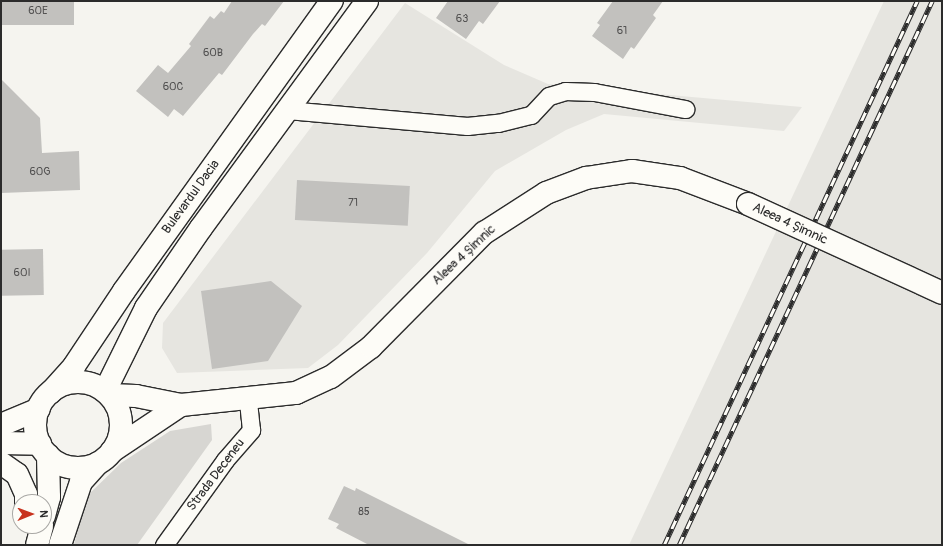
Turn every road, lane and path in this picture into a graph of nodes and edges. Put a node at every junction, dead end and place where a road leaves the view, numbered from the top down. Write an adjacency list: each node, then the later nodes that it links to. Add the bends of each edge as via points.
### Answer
1 (332, 1): 8 (main road, Bulevardul Dacia, via 124,291 74,366)
2 (367, 1): 4 (main road, Bulevardul Dacia)
3 (685, 109): 4 (street, via 594,92 565,91 548,96 531,115 498,123 467,126)
4 (287, 110): 6 (main road, Bulevardul Dacia, via 146,308)
5 (942, 293): 7 (main road, Aleea 4 Șimnic, bridge, via 748,204 680,178 632,172 586,178 546,193 484,234 371,347 331,377 296,393)
6 (107, 393): 8 (main road, via 84,382 72,382); 9 (main road, Aleea 4 Șimnic); 13 (main road, via 120,417 118,441)
7 (248, 400): 9 (main road, Aleea 4 Șimnic); 22 (street, Strada Deceneu, via 251,430 225,460)
8 (44, 401): 10 (main road); 12 (main road, via 36,432)
9 (181, 405): 13 (main road, Aleea 4 Șimnic)
10 (1, 425)
11 (1, 443): 12 (main road)
12 (44, 449): 13 (main road, via 59,463 72,467 85,467); 16 (main road)
13 (105, 457): 21 (main road, via 81,482)
14 (1, 463): 15 (main road, via 17,474)
15 (26, 494)
16 (48, 494)
17 (26, 534): 19 (main road)
18 (40, 534): 20 (main road)
19 (26, 545)
20 (37, 545)
21 (60, 545)
22 (164, 545)

